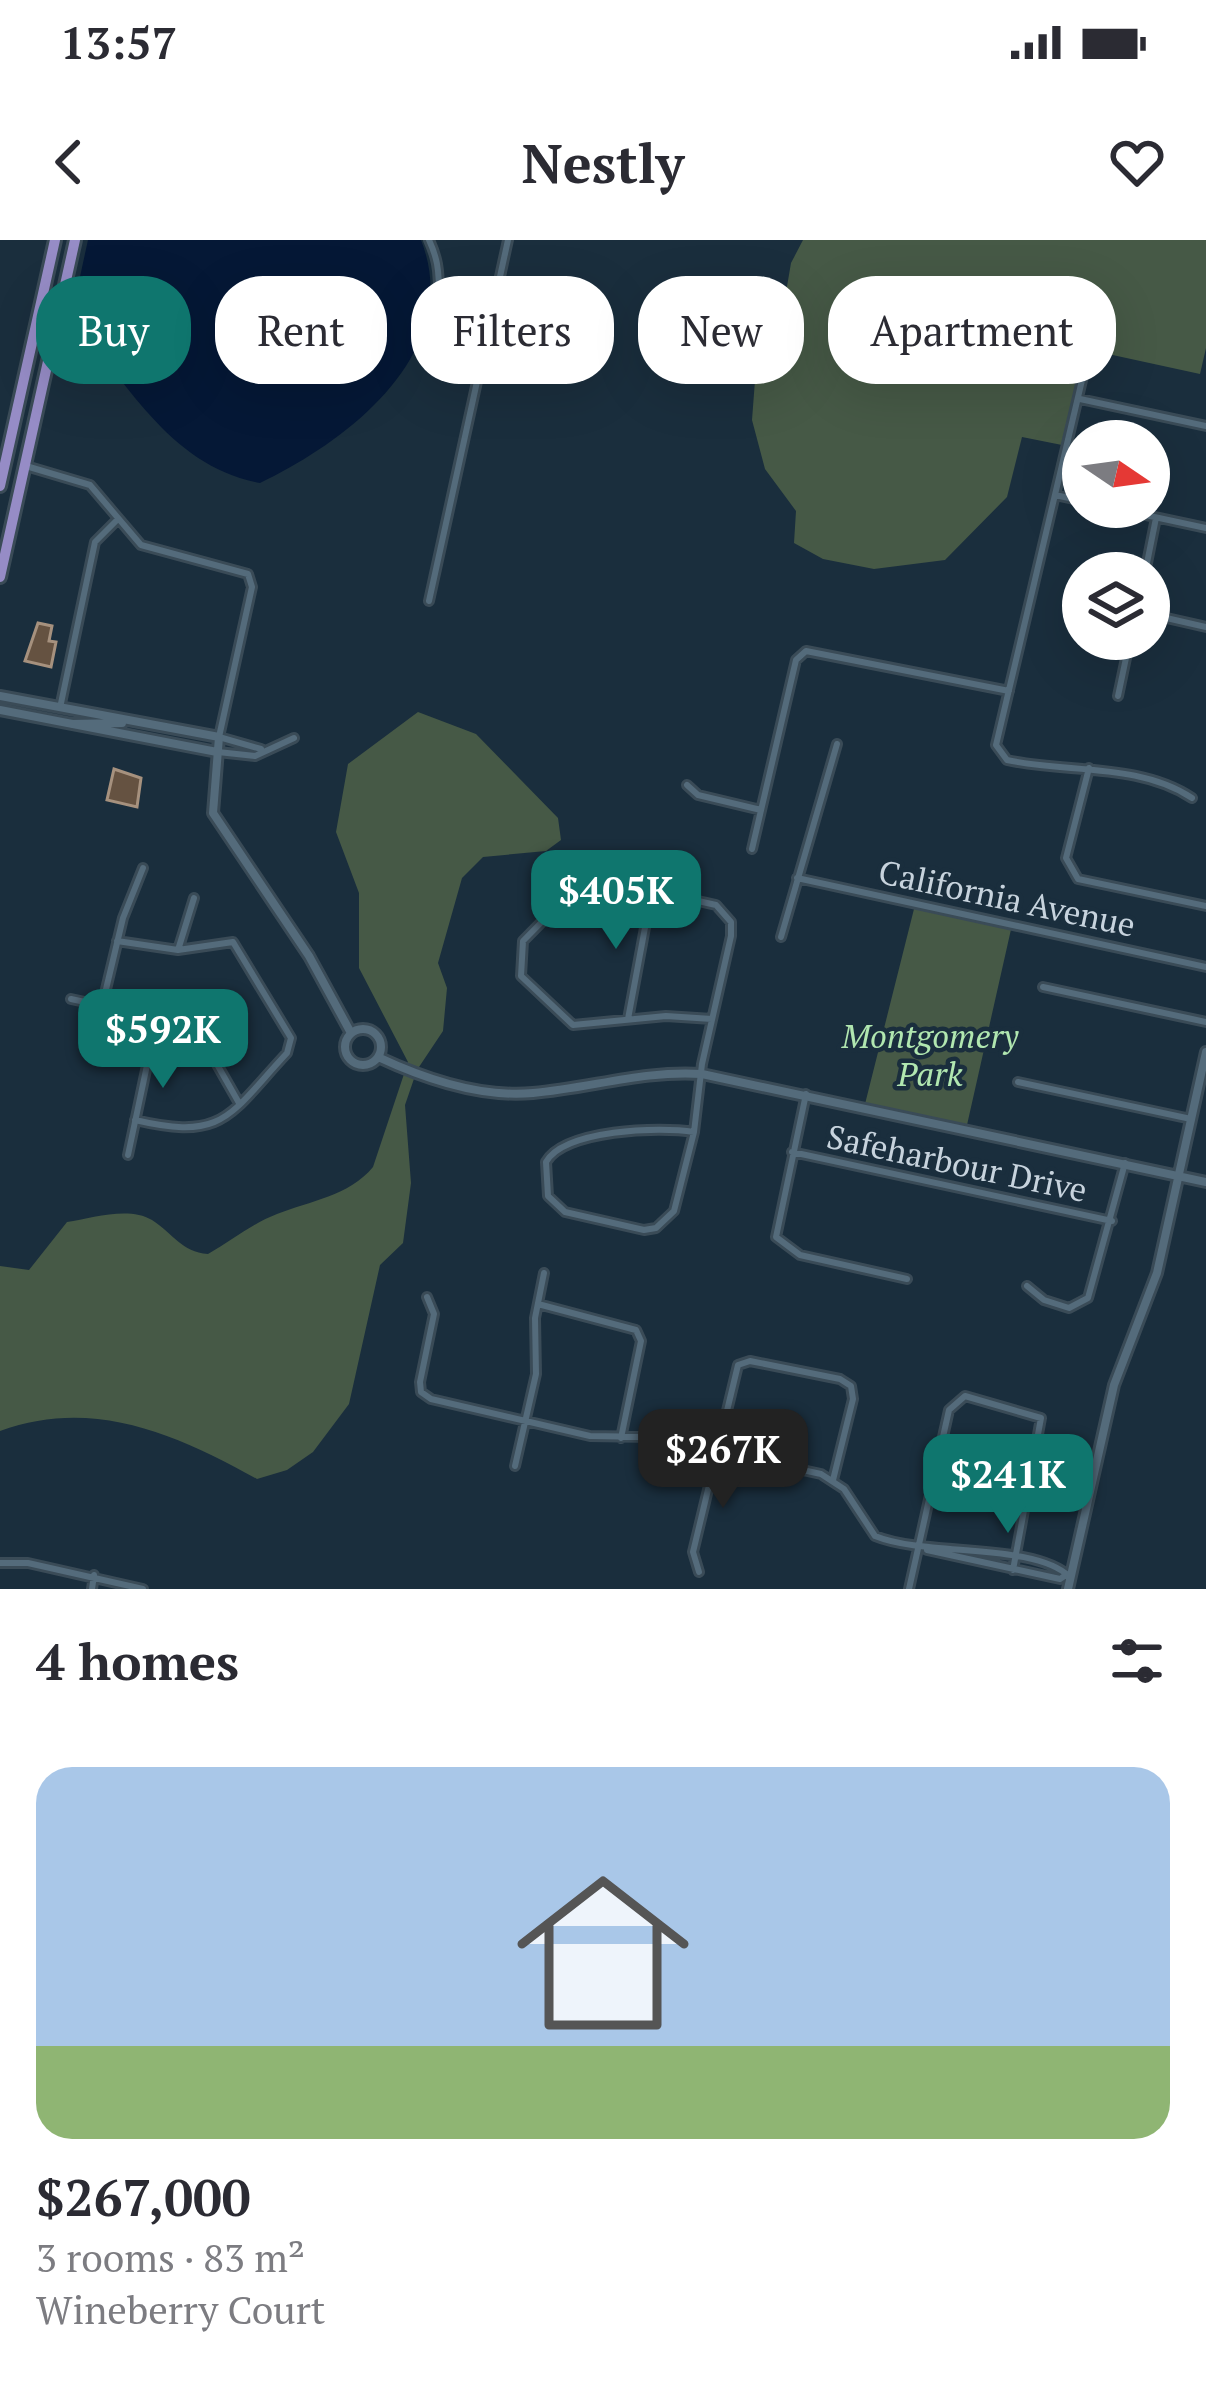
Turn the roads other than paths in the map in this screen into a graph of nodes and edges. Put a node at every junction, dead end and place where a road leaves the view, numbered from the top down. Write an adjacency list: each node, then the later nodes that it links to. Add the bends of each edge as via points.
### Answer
1 (75, 240): 6 (highway)
2 (429, 240): 7 (street)
3 (508, 240): 8 (street)
4 (53, 246): 5 (highway)
5 (47, 276)
6 (67, 276)
7 (435, 276)
8 (500, 276)
9 (36, 326): 16 (highway)
10 (44, 384): 15 (highway)
11 (477, 384): 23 (street)
12 (1082, 384): 13 (street)
13 (1079, 399): 14 (street); 17 (street)
14 (1206, 427)
15 (25, 466): 19 (street, via 90,485); 22 (highway)
16 (0, 486)
17 (1055, 495): 18 (street); 27 (street)
18 (1062, 496)
19 (116, 521): 30 (street, via 95,542); 34 (street, via 154,551 248,574 252,587)
20 (1170, 521): 21 (street)
21 (1206, 528)
22 (0, 577)
23 (429, 601)
24 (1170, 619): 25 (street)
25 (1206, 627)
26 (1126, 660): 28 (street)
27 (1009, 691): 39 (street, via 999,755 1039,767); 42 (street, via 806,651 796,660)
28 (1118, 695)
29 (0, 696): 30 (street)
30 (60, 709): 32 (street)
31 (0, 710): 33 (street)
32 (128, 722): 33 (street); 34 (street)
33 (71, 725): 38 (street)
34 (219, 737): 37 (street); 38 (street)
35 (294, 739): 37 (street)
36 (837, 744): 45 (street)
37 (261, 749): 38 (street, via 255,756)
38 (217, 752): 60 (street, via 213,813)
39 (1089, 768): 41 (street); 48 (street, via 1069,870 1078,879)
40 (687, 784): 42 (street, via 698,795)
41 (1192, 798)
42 (761, 810): 43 (street)
43 (752, 849)
44 (143, 868): 50 (street)
45 (797, 878): 49 (street); 52 (street, California Avenue)
46 (652, 890): 57 (street); 57 (street, via 583,880 519,954 521,976 562,1020 583,1027); 58 (street, via 716,905 730,922)
47 (194, 898): 51 (street)
48 (1206, 906)
49 (781, 937)
50 (118, 941): 51 (street); 55 (street)
51 (178, 950): 66 (street, via 233,942 290,1038 287,1053)
52 (1206, 967)
53 (1043, 987): 59 (street)
54 (71, 999): 55 (street)
55 (102, 1006): 56 (street)
56 (157, 1018): 66 (street, via 196,1031); 68 (street)
57 (628, 1019): 58 (street)
58 (712, 1019): 63 (street)
59 (1206, 1022)
60 (351, 1033): 62 (street, via 373,1031); 62 (street, via 350,1059 368,1064)
61 (1206, 1052): 67 (street)
62 (378, 1057): 63 (street, via 420,1076 506,1094)
63 (702, 1074): 65 (street); 69 (street)
64 (1018, 1082): 67 (street)
65 (806, 1094): 70 (street); 72 (street)
66 (239, 1103): 68 (street, via 213,1126 185,1131)
67 (1192, 1119): 73 (street)
68 (135, 1120): 71 (street)
69 (694, 1132): 69 (street, via 648,1129 569,1142 546,1162 548,1196 565,1212 656,1228 674,1210)
70 (792, 1152): 75 (street, Safeharbour Drive); 77 (street, via 776,1238 800,1255)
71 (128, 1155)
72 (1125, 1163): 73 (street); 75 (street)
73 (1179, 1176): 74 (street); 92 (street, via 1157,1273 1114,1385)
74 (1206, 1182)
75 (1112, 1221): 78 (street, via 1080,1306 1044,1300)
76 (544, 1273): 80 (street)
77 (907, 1279)
78 (1027, 1286)
79 (427, 1297): 81 (street, via 434,1314 421,1392)
80 (538, 1304): 81 (street); 82 (street, via 636,1330 641,1341)
81 (526, 1419): 82 (street); 84 (street)
82 (621, 1438): 83 (street)
83 (715, 1451): 85 (street); 85 (street, via 738,1365 840,1378 853,1399); 90 (street, via 692,1552)
84 (515, 1466)
85 (833, 1480): 86 (street, via 875,1536)
86 (919, 1547): 87 (street); 87 (street, via 949,1410 965,1396 1041,1418); 89 (street); 96 (street)
87 (1016, 1558): 89 (street); 92 (street)
88 (0, 1563): 91 (street)
89 (1013, 1570): 92 (street)
90 (699, 1572)
91 (99, 1576): 93 (street); 94 (street); 95 (street)
92 (1068, 1576): 97 (street)
93 (92, 1589)
94 (101, 1589)
95 (143, 1589)
96 (909, 1589)
97 (1068, 1589)

